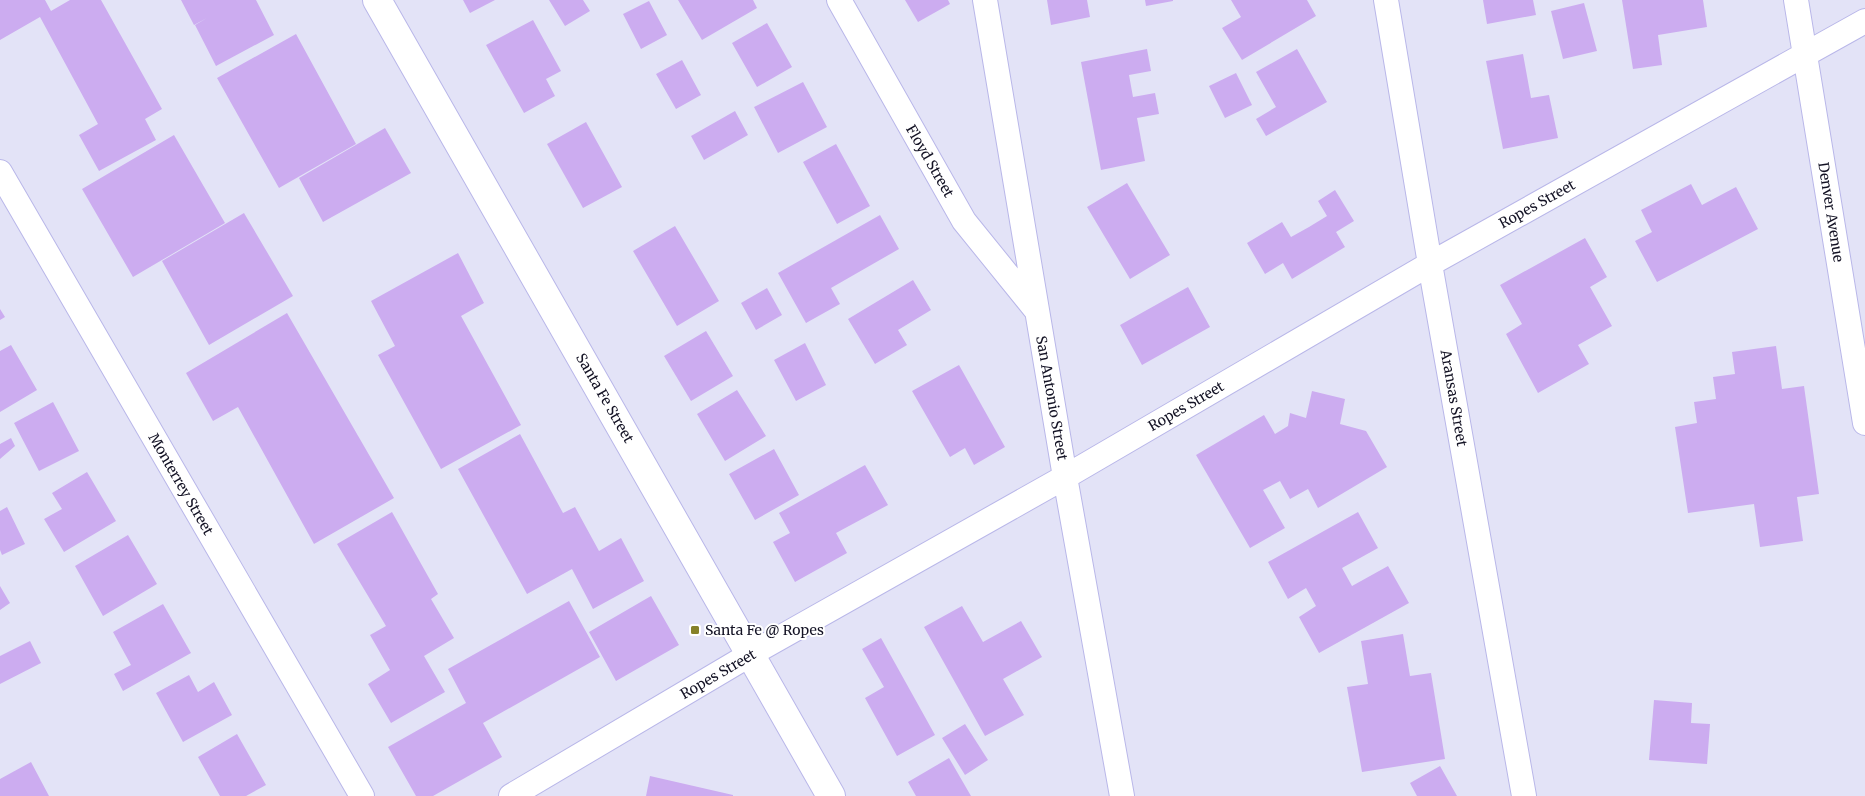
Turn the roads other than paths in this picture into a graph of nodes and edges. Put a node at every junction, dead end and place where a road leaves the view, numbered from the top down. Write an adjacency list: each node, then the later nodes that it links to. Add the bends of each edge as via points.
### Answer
1 (377, 0): 13 (main road, Santa Fe Street)
2 (839, 0): 10 (street, Floyd Street, via 964,221)
3 (985, 0): 10 (street, San Antonio Street)
4 (1386, 0): 9 (street, Aransas Street)
5 (1796, 0): 7 (street, Denver Avenue)
6 (1865, 21): 7 (street, Ropes Street)
7 (1806, 54): 9 (street, Ropes Street); 11 (street, Denver Avenue)
8 (0, 172): 14 (street, Monterrey Street)
9 (1430, 264): 12 (street, Ropes Street); 18 (street, Aransas Street)
10 (1037, 311): 12 (street, San Antonio Street)
11 (1865, 423)
12 (1065, 477): 13 (street, Ropes Street); 17 (street, San Antonio Street)
13 (751, 654): 15 (street, Ropes Street); 16 (main road, Santa Fe Street)
14 (362, 796)
15 (511, 796)
16 (831, 796)
17 (1122, 796)
18 (1524, 796)

